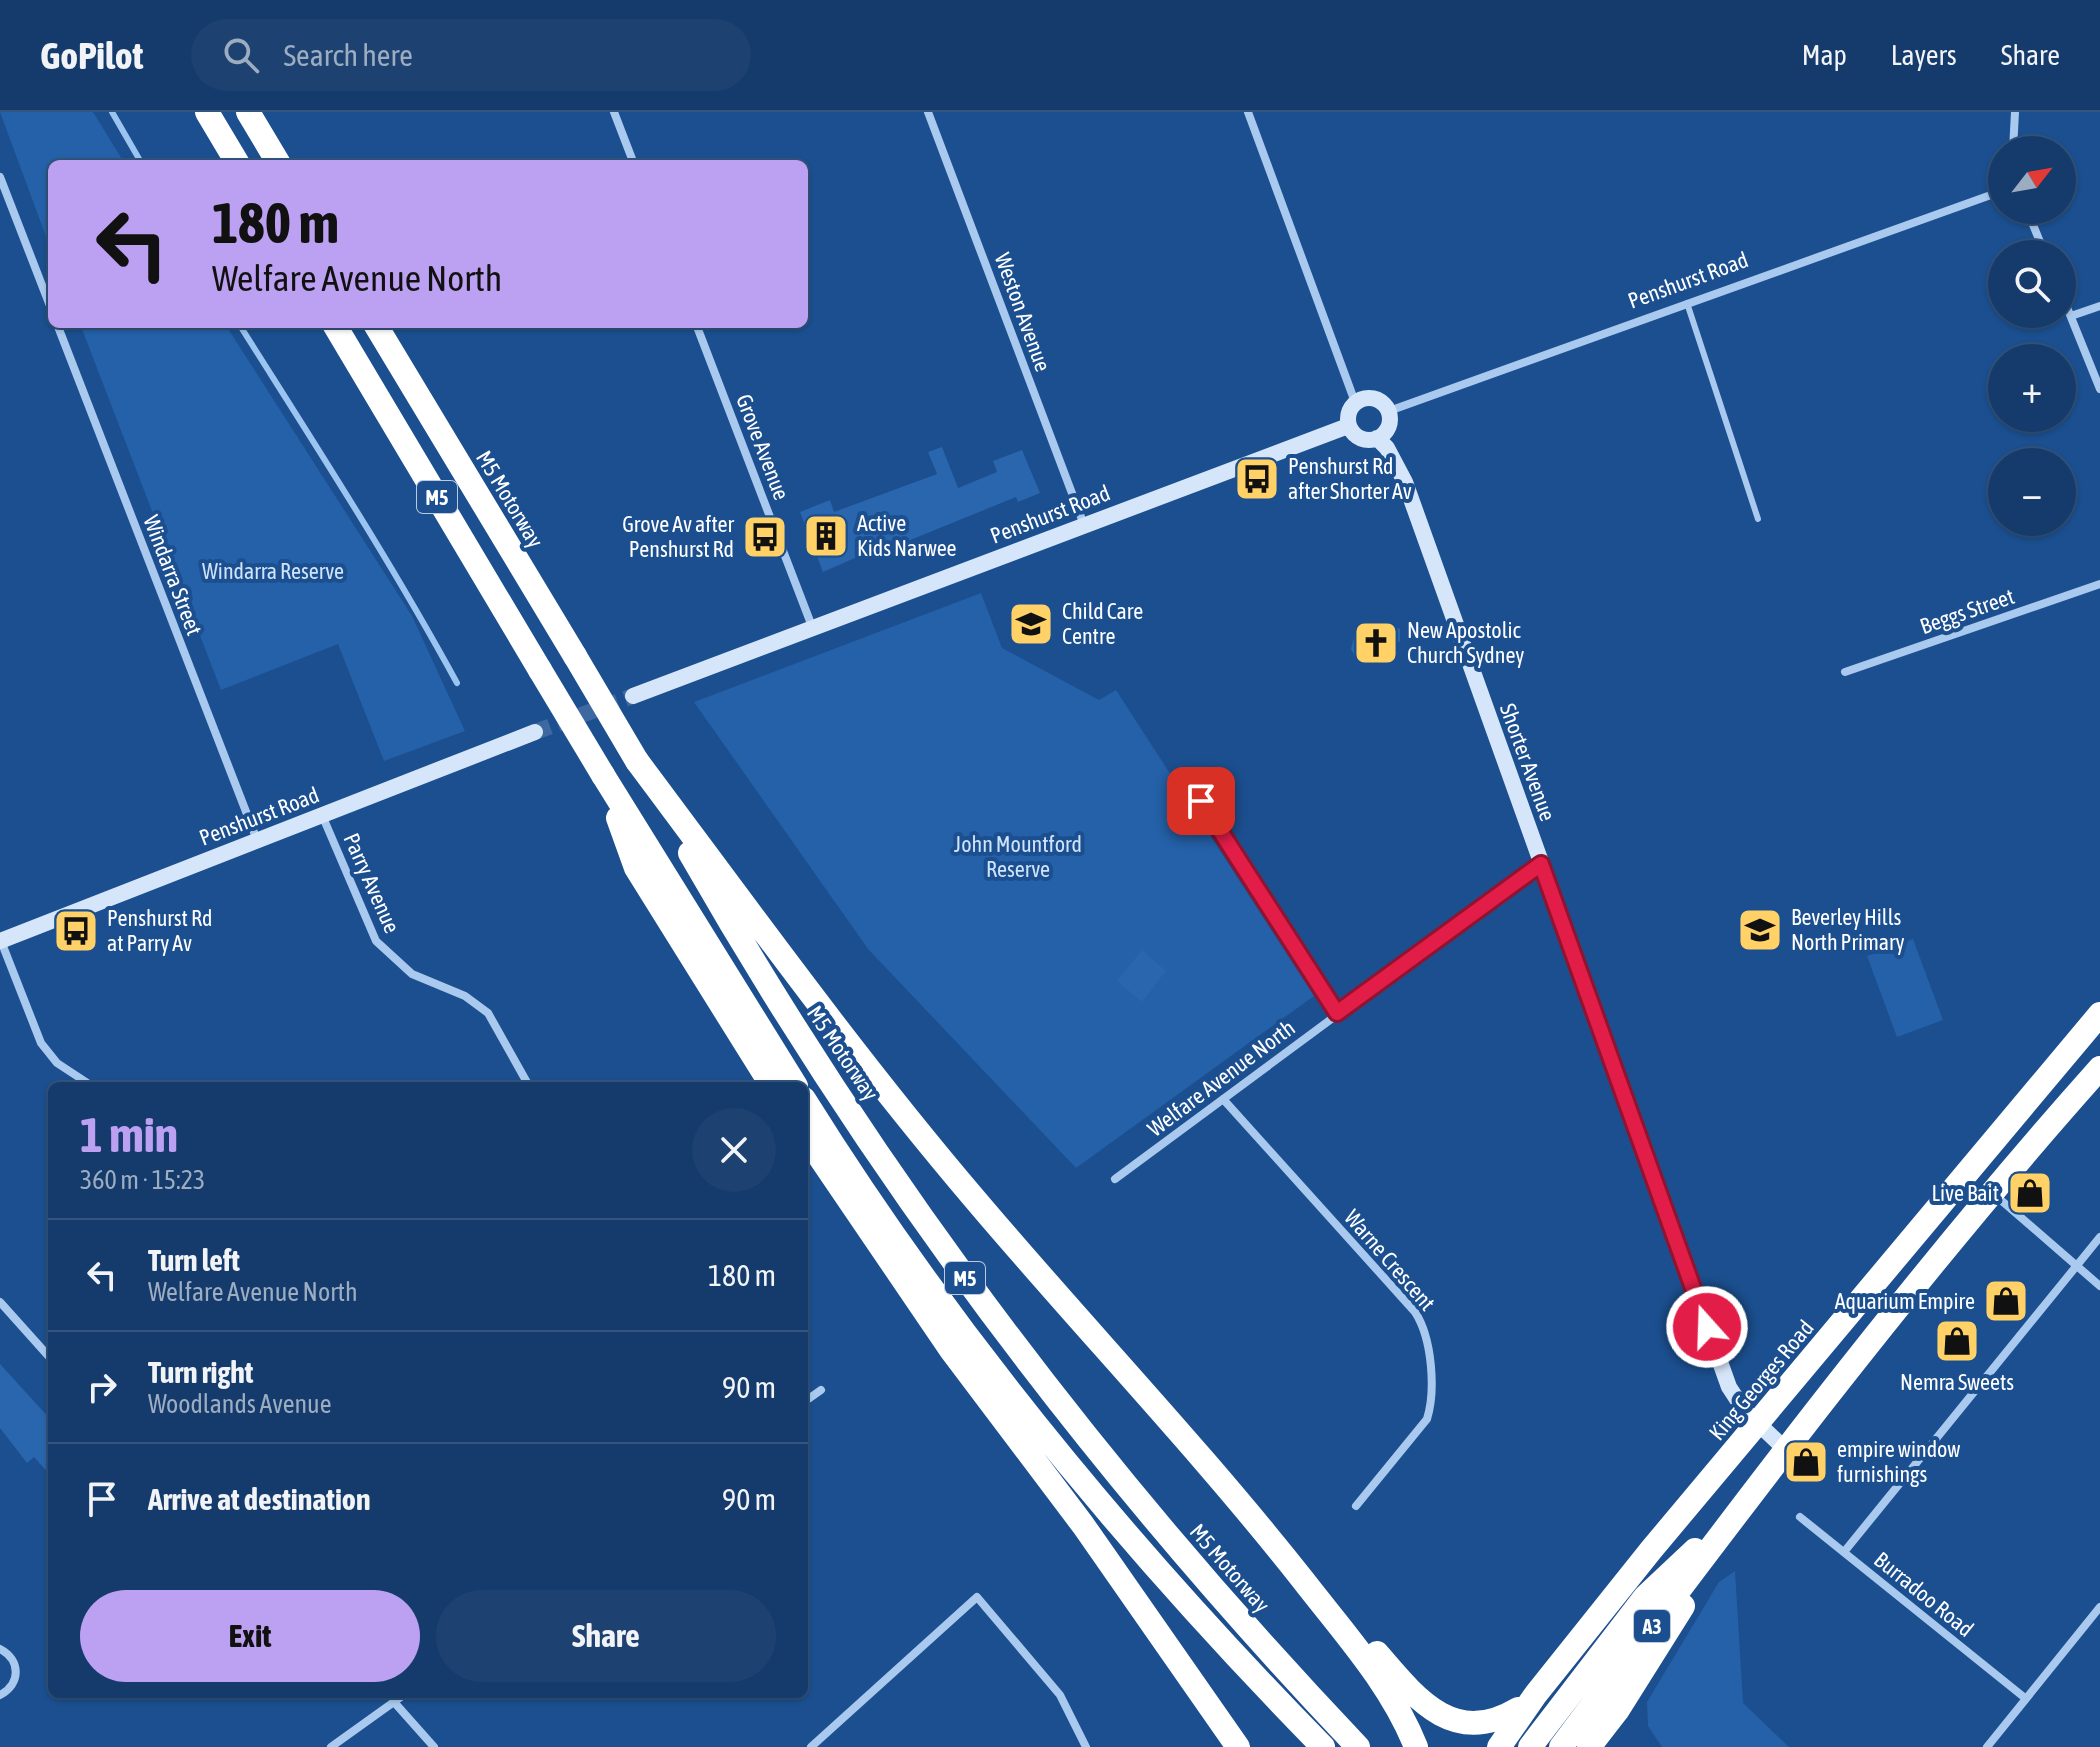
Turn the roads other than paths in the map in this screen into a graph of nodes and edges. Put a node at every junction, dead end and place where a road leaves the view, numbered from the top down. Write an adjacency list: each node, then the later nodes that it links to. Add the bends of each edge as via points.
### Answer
1 (207, 112): 8 (highway)
2 (248, 112): 9 (highway)
3 (614, 112): 10 (street)
4 (928, 112): 28 (street, Weston Avenue)
5 (1248, 112): 23 (street)
6 (2015, 112): 7 (street)
7 (2014, 136)
8 (236, 160)
9 (277, 160)
10 (632, 160)
11 (0, 177): 13 (street)
12 (1988, 196): 14 (street, Penshurst Road)
13 (48, 301)
14 (1687, 303): 24 (street, Penshurst Road); 27 (lane)
15 (2100, 306): 16 (street)
16 (2076, 314)
17 (59, 328): 38 (street, Windarra Street)
18 (336, 328): 35 (highway, M5, bridge)
19 (377, 328): 34 (highway, M5 Motorway / M5, bridge)
20 (698, 328): 30 (street, Grove Avenue)
21 (2076, 328): 22 (street)
22 (2100, 389)
23 (1355, 402): 24 (street, via 1374,398); 25 (street)
24 (1389, 411): 26 (street, via 1389,425)
25 (1348, 426): 26 (street, via 1362,440); 28 (street, Penshurst Road)
26 (1377, 438): 39 (street, Shorter Avenue, via 1405,482)
27 (1758, 519)
28 (1084, 525): 30 (street, Penshurst Road)
29 (2100, 584): 31 (street, Beggs Street)
30 (813, 629): 32 (street, Penshurst Road)
31 (1845, 672)
32 (633, 696)
33 (535, 732): 37 (street, Penshurst Road)
34 (637, 761): 62 (highway, via 923,1136); 80 (highway, M5 Motorway / M5, via 796,1032 964,1276 1176,1548)
35 (603, 775): 46 (highway, M5, via 636,868); 47 (highway, M5)
36 (1185, 775): 41 (street)
37 (322, 815): 38 (street, Penshurst Road); 45 (street, Parry Avenue, via 376,941 412,974 465,996 488,1013)
38 (257, 840): 40 (street, Penshurst Road)
39 (1541, 864): 41 (street, Welfare Avenue North); 60 (street, Shorter Avenue, via 1729,1387)
40 (0, 941): 44 (street, via 41,1043 57,1063)
41 (1337, 1013): 48 (street, Welfare Avenue North)
42 (2100, 1014): 60 (highway, King Georges Road / A3)
43 (2100, 1068): 52 (highway, A3)
44 (86, 1082)
45 (527, 1082)
46 (770, 1082)
47 (794, 1082)
48 (1223, 1099): 51 (street, Welfare Avenue North); 64 (street, Warne Crescent, via 1415,1312 1426,1331 1431,1406 1427,1419)
49 (808, 1105): 79 (highway, M5, via 922,1273 1050,1440 1158,1568)
50 (808, 1140): 78 (highway, M5, via 951,1350 1083,1525)
51 (1115, 1179)
52 (1993, 1193): 54 (street); 61 (highway, A3)
53 (2100, 1237): 54 (street)
54 (2076, 1265): 55 (street); 66 (street)
55 (2100, 1286)
56 (0, 1302): 57 (street)
57 (48, 1356)
58 (821, 1390): 59 (street)
59 (808, 1399)
60 (1758, 1425): 61 (street, Shorter Avenue); 69 (highway, King Georges Road / A3)
61 (1786, 1450): 63 (highway, A3)
62 (1239, 1499): 69 (highway, via 1428,1712 1452,1728 1499,1724); 81 (highway, via 1376,1674)
63 (1743, 1504): 83 (highway, via 1645,1597); 84 (highway, A3); 85 (highway, via 1661,1644)
64 (1356, 1506)
65 (1800, 1517): 66 (street, Burradoo Road)
66 (1844, 1552): 72 (street, Burradoo Road)
67 (2100, 1607): 72 (street)
68 (0, 1649): 70 (street, via 10,1655 17,1672)
69 (1536, 1694): 82 (highway, King Georges Road / A3)
70 (0, 1695)
71 (400, 1698): 73 (street)
72 (2025, 1698): 86 (street)
73 (394, 1702): 74 (street); 75 (street)
74 (331, 1747)
75 (434, 1747)
76 (811, 1747): 77 (street, via 977,1597 1060,1695)
77 (1086, 1747)
78 (1238, 1747)
79 (1323, 1747)
80 (1358, 1747)
81 (1416, 1747)
82 (1499, 1747)
83 (1530, 1747)
84 (1561, 1747)
85 (1589, 1747)
86 (1987, 1747)

